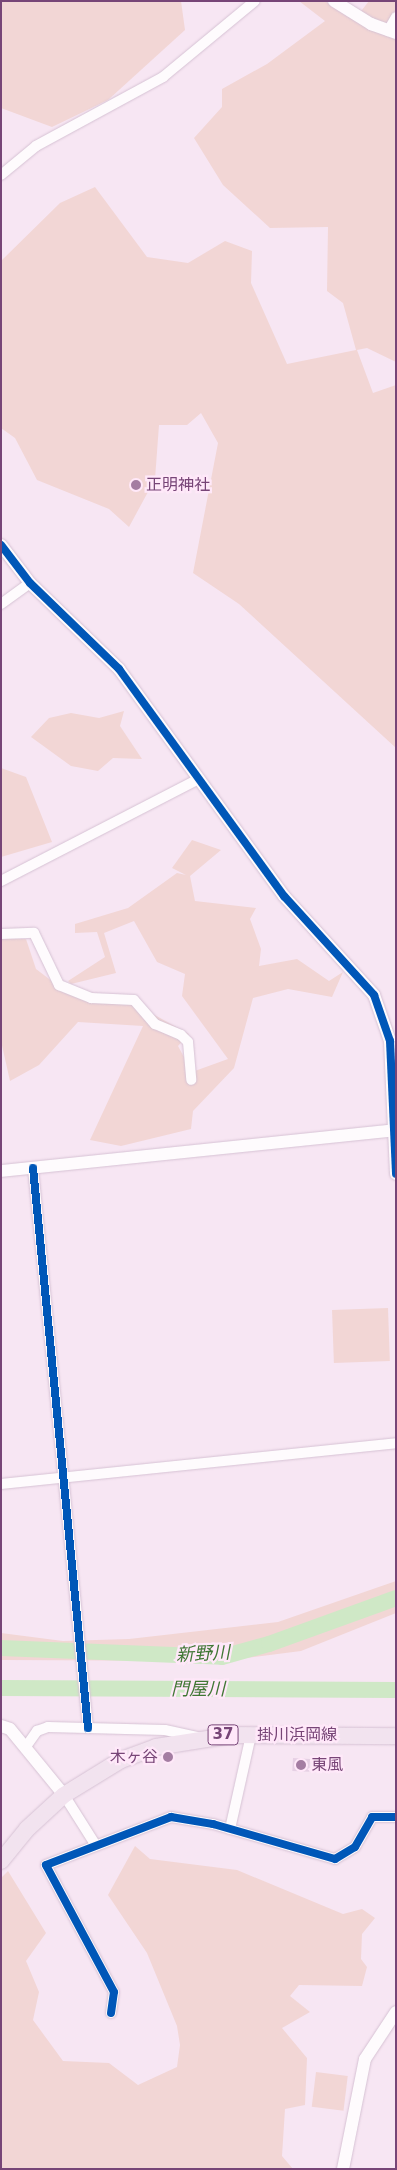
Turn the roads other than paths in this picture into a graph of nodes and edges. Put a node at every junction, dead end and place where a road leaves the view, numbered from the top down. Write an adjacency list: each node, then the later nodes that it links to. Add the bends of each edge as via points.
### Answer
1 (255, 1): 5 (street, via 163,77 114,107 36,146)
2 (334, 1): 4 (street)
3 (396, 17): 4 (street)
4 (392, 32)
5 (1, 175)
6 (1, 545): 7 (street)
7 (30, 583): 8 (street); 9 (street, via 119,669)
8 (1, 604)
9 (198, 779): 10 (street); 12 (street, via 284,896 374,995)
10 (1, 880)
11 (1, 934): 13 (street, via 34,933 59,985 91,998 134,1000 155,1024 181,1035 188,1042)
12 (393, 1040): 14 (street)
13 (191, 1080)
14 (395, 1130): 15 (street); 17 (street)
15 (33, 1168): 16 (street); 19 (street)
16 (1, 1171)
17 (396, 1174)
18 (396, 1443): 19 (street)
19 (64, 1477): 20 (street); 22 (street, via 85,1666)
20 (1, 1484)
21 (1, 1726): 26 (street, via 10,1729)
22 (88, 1728): 25 (street, via 165,1730); 26 (street, via 48,1727 38,1731)
23 (251, 1735): 24 (main road, 掛川浜岡線 / 37); 25 (main road, 掛川浜岡線 / 37); 29 (street)
24 (396, 1736)
25 (200, 1737): 27 (main road, 掛川浜岡線 / 37, via 121,1760)
26 (25, 1748): 27 (street)
27 (64, 1795): 30 (street); 31 (main road, 掛川浜岡線 / 37, via 27,1829)
28 (396, 1817): 29 (street, via 372,1817 355,1847 335,1859)
29 (230, 1829): 30 (street, via 172,1817)
30 (95, 1844): 33 (street, via 46,1865 114,1992)
31 (1, 1861)
32 (396, 2012): 34 (street, via 366,2059)
33 (111, 2013)
34 (343, 2169)

